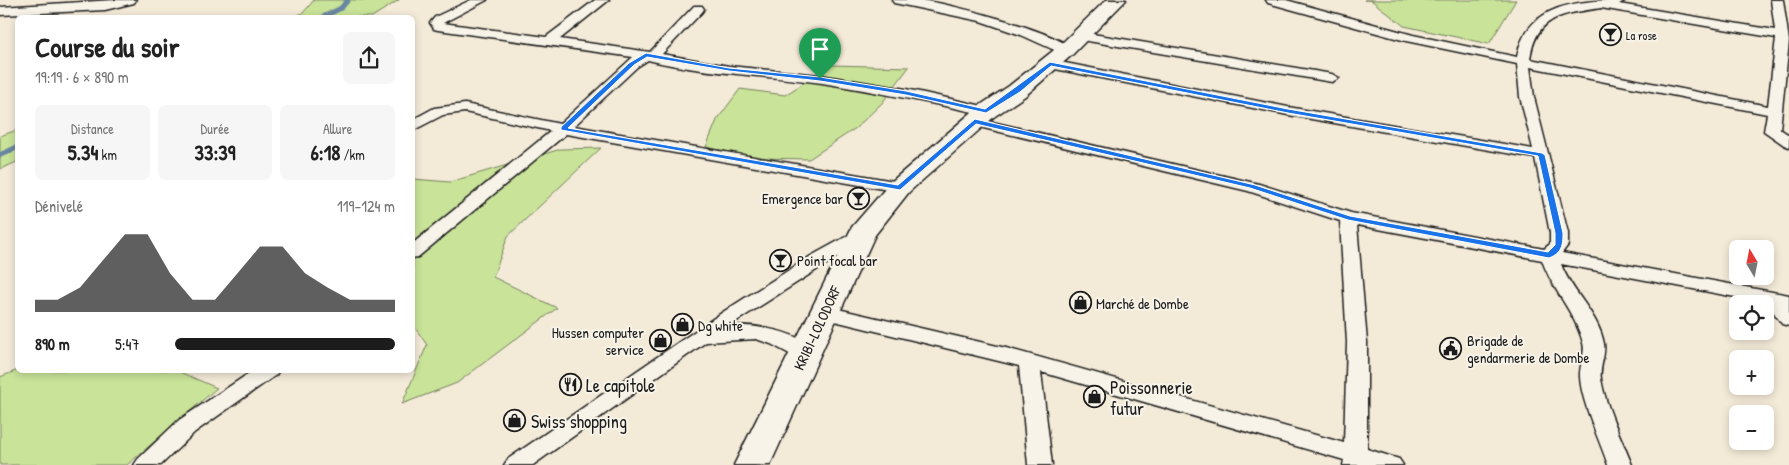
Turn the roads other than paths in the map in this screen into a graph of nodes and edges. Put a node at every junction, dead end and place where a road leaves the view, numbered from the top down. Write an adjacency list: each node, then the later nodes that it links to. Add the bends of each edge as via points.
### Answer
1 (130, 0): 11 (street, via 105,6)
2 (481, 0): 13 (street, via 436,23 438,26)
3 (603, 0): 13 (street)
4 (898, 0): 14 (street, via 998,21 1040,36)
5 (1117, 0): 14 (main road, KRIBI-LOLODORF)
6 (1272, 0): 16 (street, via 1412,44)
7 (1582, 0): 9 (street)
8 (1777, 0): 12 (street)
9 (1612, 2): 12 (street); 16 (street, via 1561,12 1547,11 1524,50)
10 (698, 9): 15 (street)
11 (0, 11)
12 (1786, 37): 18 (street)
13 (549, 41): 15 (street)
14 (1066, 50): 17 (street); 19 (main road, KRIBI-LOLODORF); 23 (street, via 1250,104)
15 (649, 56): 19 (street, via 906,93); 21 (street, via 632,64)
16 (1523, 61): 18 (street); 23 (street, via 1527,101)
17 (1332, 78)
18 (1774, 111): 22 (street, via 1772,131)
19 (981, 116): 24 (main road, KRIBI-LOLODORF); 25 (street, via 1252,187)
20 (415, 125): 21 (street, via 439,110 465,108)
21 (563, 129): 24 (street); 27 (street)
22 (1789, 142)
23 (1542, 155): 28 (street, via 1559,233 1559,245)
24 (900, 187): 26 (main road, KRIBI-LOLODORF)
25 (1348, 218): 28 (street); 36 (street, via 1357,342)
26 (862, 233): 30 (main road, KRIBI-LOLODORF); 32 (street)
27 (415, 251)
28 (1549, 255): 29 (street); 42 (street, via 1557,278 1586,321 1594,345 1590,377)
29 (1781, 300): 31 (street)
30 (825, 312): 33 (main road, KRIBI-LOLODORF); 34 (street)
31 (1789, 319)
32 (699, 336): 33 (street, via 767,333 782,338); 38 (street)
33 (806, 354): 39 (main road, KRIBI-LOLODORF)
34 (1029, 362): 36 (street); 40 (street)
35 (266, 373): 37 (street, via 187,426)
36 (1354, 460): 41 (street)
37 (146, 465)
38 (516, 465)
39 (752, 465)
40 (1040, 465)
41 (1391, 465)
42 (1620, 465)

